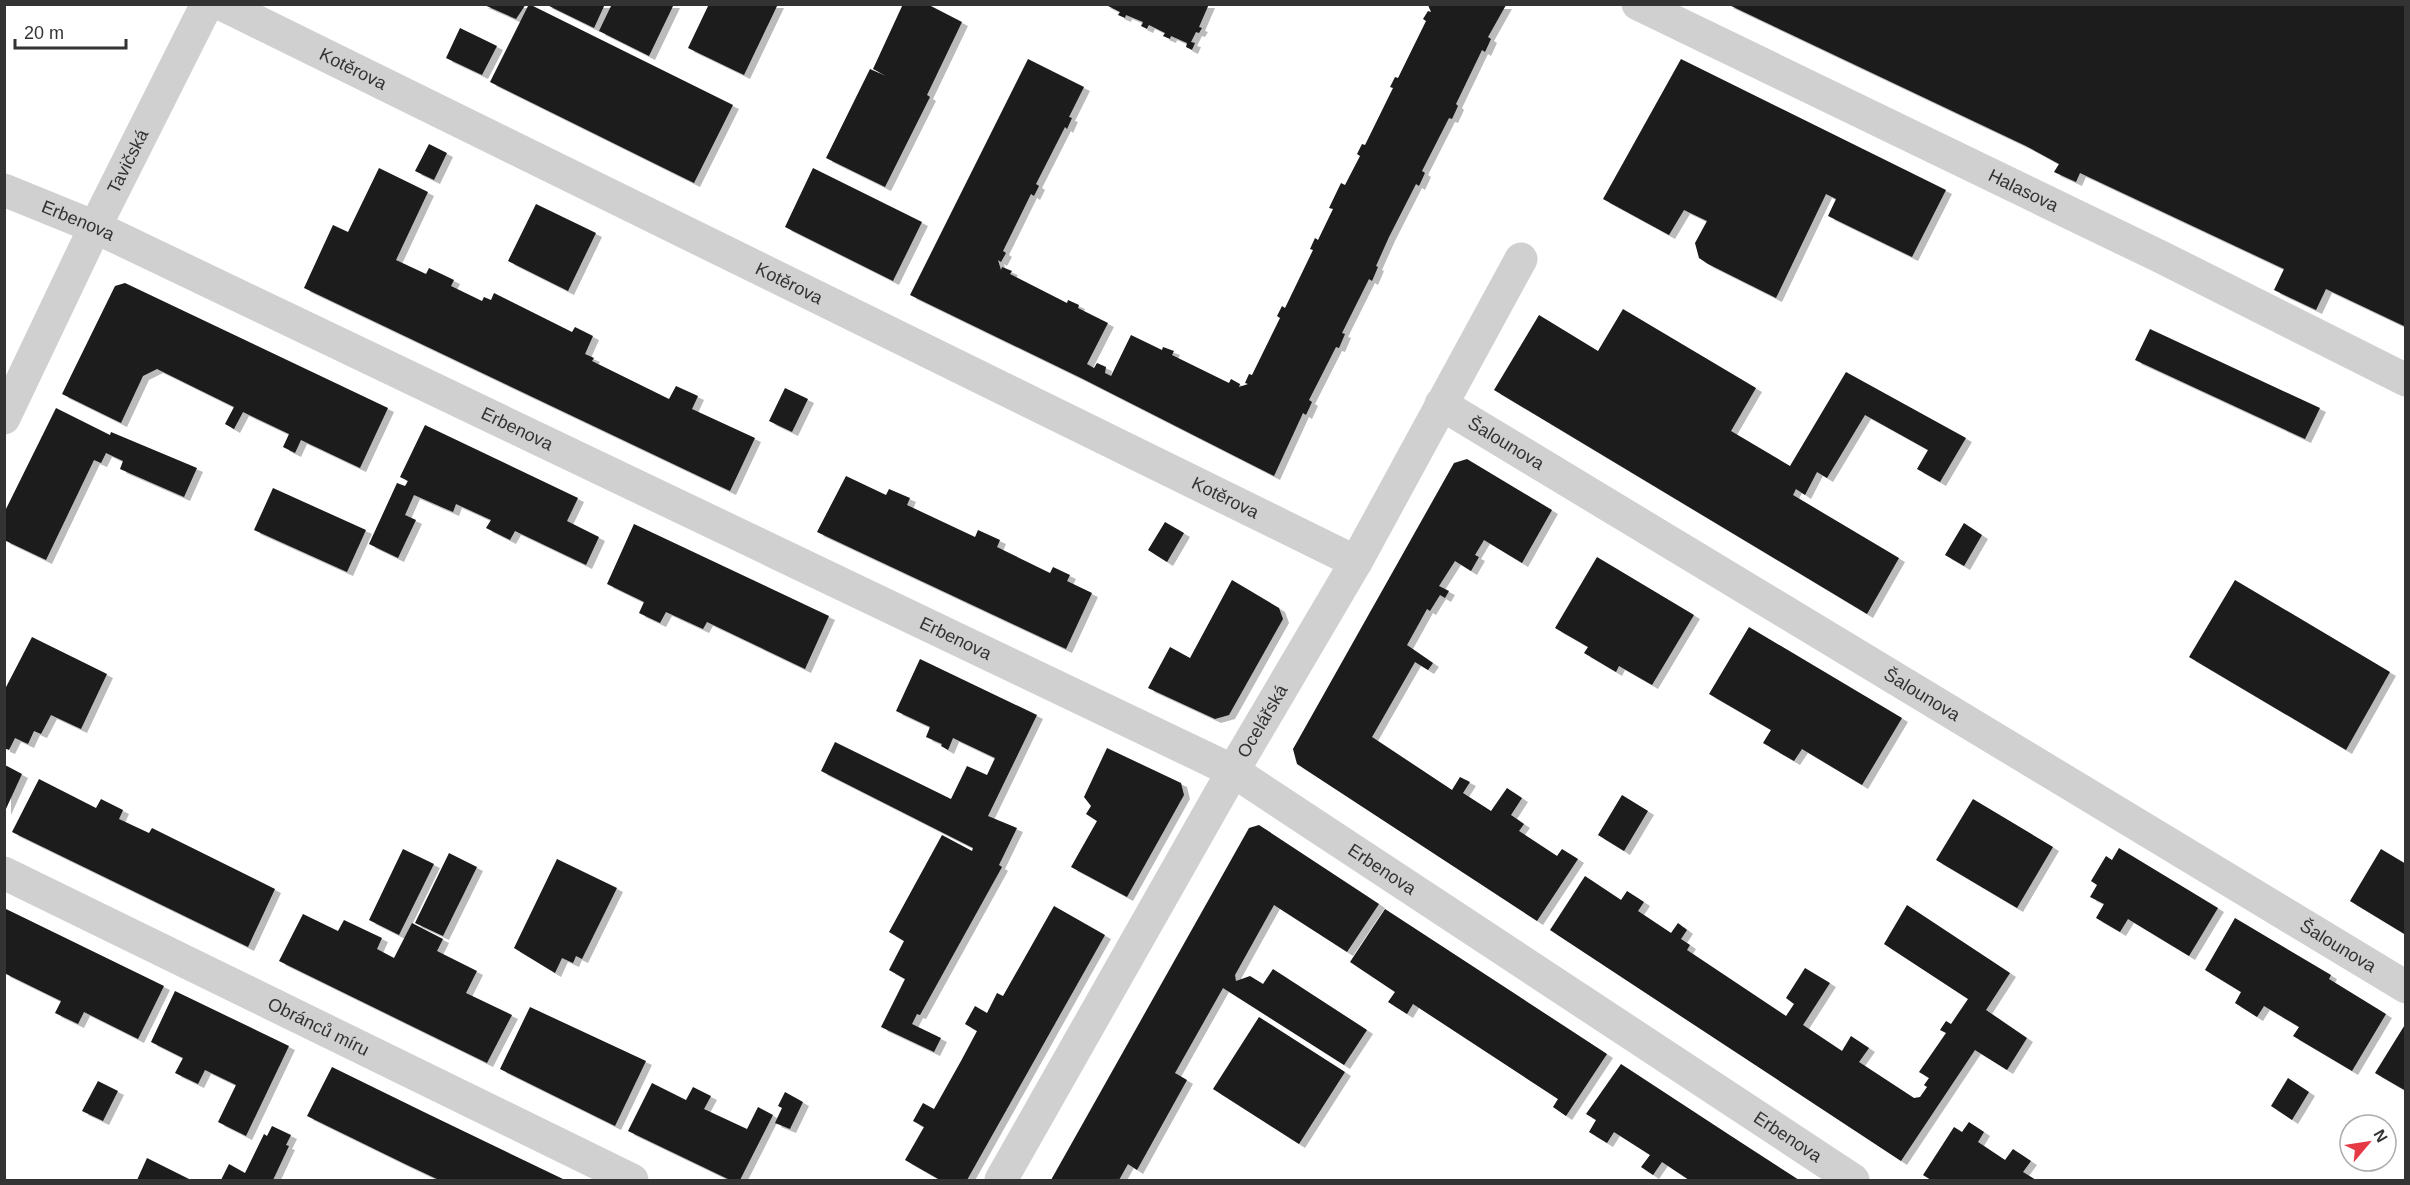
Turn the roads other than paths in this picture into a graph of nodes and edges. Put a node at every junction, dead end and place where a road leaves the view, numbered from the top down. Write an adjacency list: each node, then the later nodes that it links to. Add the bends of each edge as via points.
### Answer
1 (207, 4): 5 (street, Tavičská)
2 (221, 4): 10 (street, Kotěrova)
3 (1638, 4): 7 (street, Halasova)
4 (4, 190): 5 (street, Erbenova)
5 (95, 227): 9 (street, Tavičská); 11 (street, Erbenova)
6 (1521, 259): 8 (street, Ocelářská)
7 (2406, 380)
8 (1441, 404): 10 (street, Ocelářská); 13 (street, Šalounova)
9 (4, 418)
10 (1356, 562): 11 (street, Ocelářská)
11 (1233, 771): 15 (street, Ocelářská); 16 (street, Erbenova)
12 (4, 873): 14 (street, Obránců míru)
13 (2406, 987)
14 (632, 1180)
15 (1000, 1180)
16 (1853, 1180)

